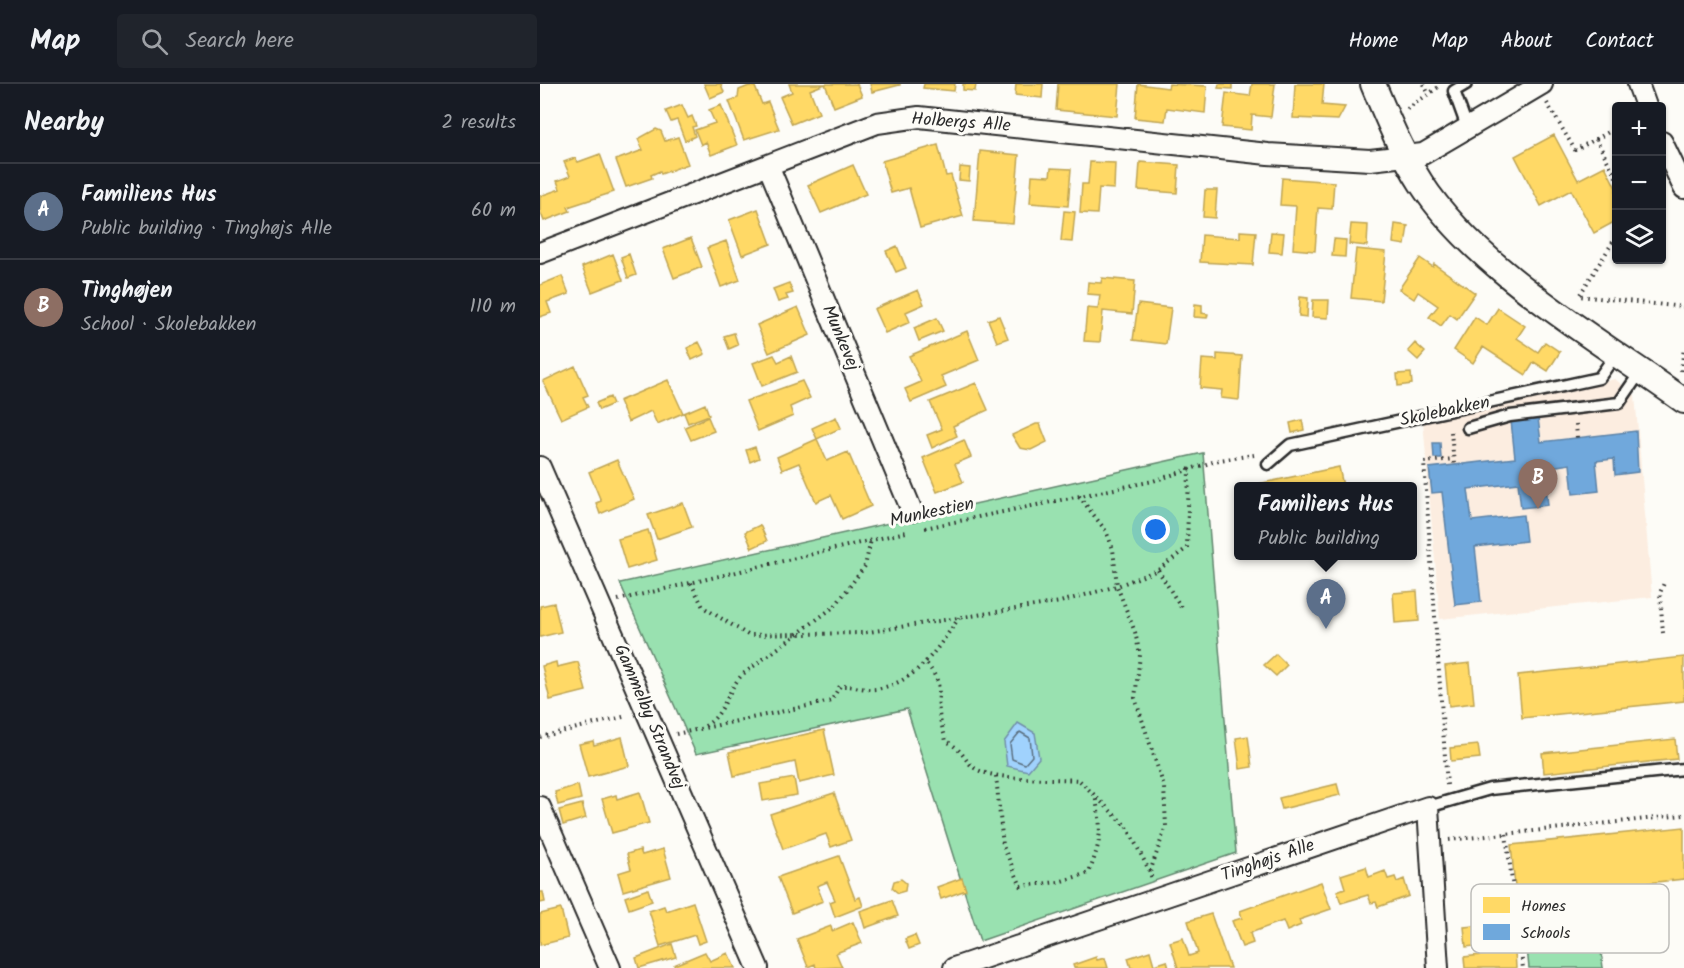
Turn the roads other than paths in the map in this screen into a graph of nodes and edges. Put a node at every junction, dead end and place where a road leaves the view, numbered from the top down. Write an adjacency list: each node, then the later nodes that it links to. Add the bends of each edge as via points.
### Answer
1 (1373, 84): 8 (street)
2 (1466, 84): 6 (lane, via 1454,91)
3 (1638, 84): 5 (street)
4 (1540, 85): 6 (street, Holbergs Alle)
5 (1645, 102)
6 (1467, 128): 8 (street, Holbergs Alle, via 1423,154)
7 (1666, 150): 10 (street)
8 (1405, 155): 9 (street, Holbergs Alle, via 1370,160 1278,155 919,117 877,123); 12 (street, via 1440,210 1496,267)
9 (768, 165): 11 (street, Holbergs Alle); 18 (street, Munkevej)
10 (1684, 188)
11 (540, 254)
12 (1616, 354): 13 (street); 16 (lane, Skolebakken, via 1599,378 1290,445)
13 (1641, 371): 14 (street); 15 (lane, via 1619,403 1510,416)
14 (1684, 401)
15 (1468, 428)
16 (1268, 464)
17 (540, 467): 23 (street, Gammelby Strandvej)
18 (912, 511)
19 (1684, 769): 21 (lane, via 1490,789)
20 (540, 807): 22 (street)
21 (1428, 807): 24 (street, Tinghøjs Alle); 25 (street)
22 (610, 968)
23 (758, 968)
24 (954, 968)
25 (1438, 968)

